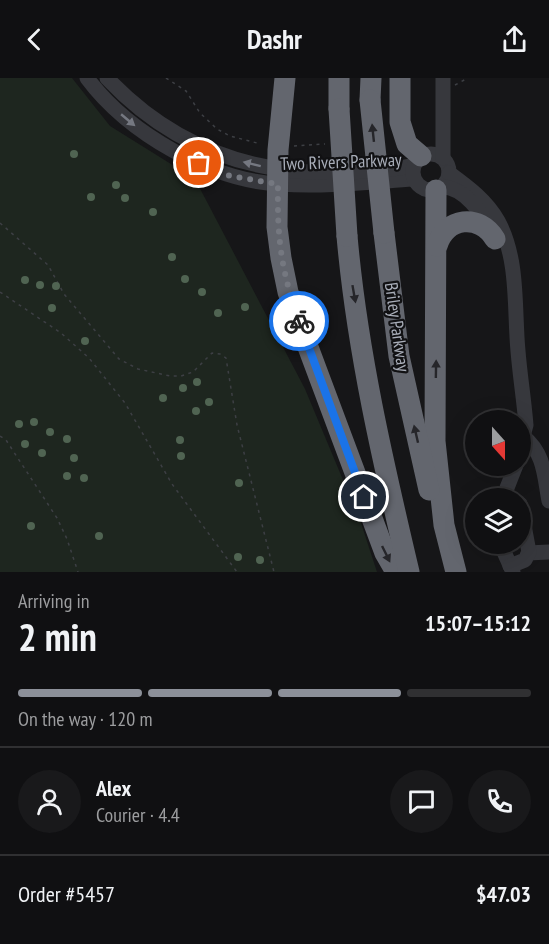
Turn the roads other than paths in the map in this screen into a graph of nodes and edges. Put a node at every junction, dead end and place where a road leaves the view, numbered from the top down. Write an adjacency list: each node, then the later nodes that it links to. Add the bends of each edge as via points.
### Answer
1 (87, 78): 10 (street, Two Rivers Parkway, one-way to 10, via 114,108 169,148 230,176)
2 (107, 78): 10 (street, Two Rivers Parkway, one-way to 2, via 176,135 149,118)
3 (285, 78): 10 (highway)
4 (339, 78): 24 (highway, Briley Parkway, one-way to 24, bridge, via 350,268 380,452)
5 (371, 78): 25 (highway, Briley Parkway, one-way to 5, bridge, via 399,356 370,100)
6 (400, 78): 8 (highway, via 400,122 407,144)
7 (448, 82): 8 (street, via 439,134)
8 (424, 162): 9 (street, via 448,167); 10 (street, Two Rivers Parkway, via 399,169); 11 (street, via 418,186 424,190)
9 (449, 173): 11 (street, via 447,182); 15 (street, via 486,203 508,243)
10 (278, 177): 23 (highway, one-way to 23, via 277,227 288,292 371,517)
11 (439, 189): 12 (street, via 450,187 468,200); 13 (highway)
12 (495, 239): 13 (highway, via 483,226 465,221 448,228); 14 (street, via 501,262)
13 (436, 246): 26 (highway, one-way to 13, via 444,525 435,441)
14 (514, 410)
15 (525, 410)
16 (531, 443): 17 (street, via 541,458)
17 (549, 501)
18 (549, 552): 19 (street)
19 (531, 553)
20 (505, 554): 22 (street)
21 (528, 554): 22 (street)
22 (512, 569)
23 (396, 572)
24 (409, 572)
25 (450, 572)
26 (456, 572)

